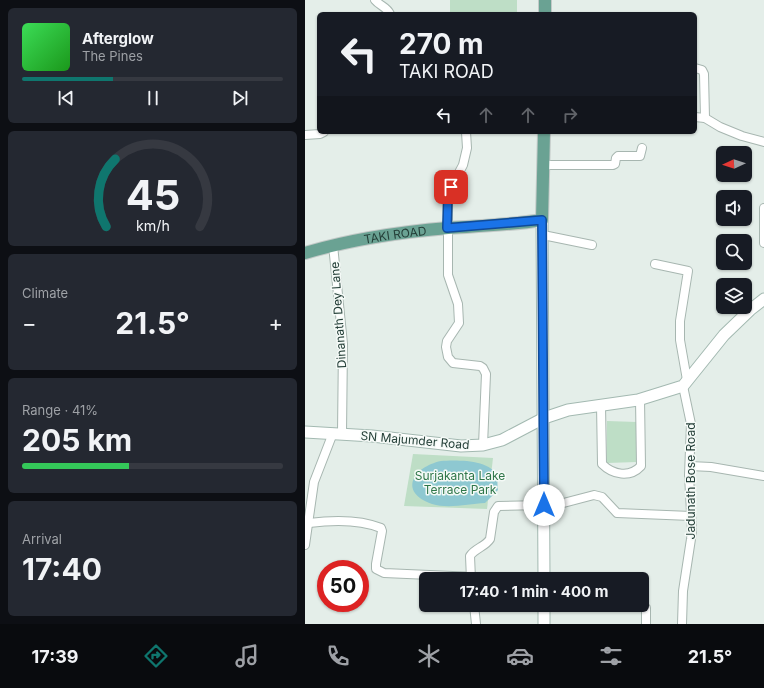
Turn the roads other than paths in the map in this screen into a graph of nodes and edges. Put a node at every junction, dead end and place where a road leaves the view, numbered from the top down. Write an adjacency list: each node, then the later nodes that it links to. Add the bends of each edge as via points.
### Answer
1 (375, 0): 3 (street)
2 (545, 0): 4 (main road)
3 (389, 12)
4 (545, 12)
5 (697, 69): 7 (street, via 704,74)
6 (697, 118): 7 (street)
7 (705, 118): 12 (street, via 741,136)
8 (320, 134): 11 (street)
9 (466, 134): 17 (street, via 467,148 463,165 448,193)
10 (544, 134): 14 (main road)
11 (305, 135)
12 (764, 142)
13 (642, 148): 14 (street, via 639,156 618,156 613,165)
14 (543, 165): 16 (main road)
15 (764, 208): 19 (street)
16 (542, 220): 17 (main road, TAKI ROAD); 18 (main road)
17 (447, 228): 20 (main road, TAKI ROAD, via 370,237); 31 (street, via 448,274 458,304 459,323 446,347 448,357 453,363 480,366 486,374)
18 (543, 235): 21 (street); 28 (main road)
19 (764, 243)
20 (333, 245): 22 (main road, TAKI ROAD); 30 (street, Dinanath Dey Lane, via 343,344)
21 (592, 245)
22 (305, 253)
23 (655, 264): 25 (street, Jadunath Bose Road, via 688,271 680,320)
24 (764, 299): 25 (main road, via 724,335)
25 (685, 383): 26 (main road, SN Majumder Road); 32 (street, Jadunath Bose Road, via 691,424)
26 (640, 399): 27 (main road, SN Majumder Road); 27 (street, via 641,466 634,472 624,474 609,470 602,464)
27 (601, 405): 28 (main road, SN Majumder Road, via 568,410)
28 (544, 418): 31 (main road, SN Majumder Road, via 503,440); 34 (main road)
29 (305, 432): 30 (main road, SN Majumder Road)
30 (337, 433): 31 (main road, SN Majumder Road, via 461,446); 36 (street, via 313,482)
31 (483, 445)
32 (690, 466): 33 (street); 35 (street, Jadunath Bose Road)
33 (764, 476)
34 (544, 507): 35 (street, via 594,495 602,496 617,514); 38 (street, via 498,506 494,512 490,540 472,553); 39 (main road)
35 (691, 516): 47 (street, Jadunath Bose Road)
36 (309, 523): 37 (street); 40 (street, via 345,521 381,528 376,569 384,573)
37 (305, 545)
38 (471, 572)
39 (544, 572)
40 (419, 575)
41 (475, 612): 44 (street)
42 (544, 612): 45 (main road)
43 (646, 612): 46 (street)
44 (476, 624)
45 (544, 624)
46 (646, 624)
47 (682, 624)

